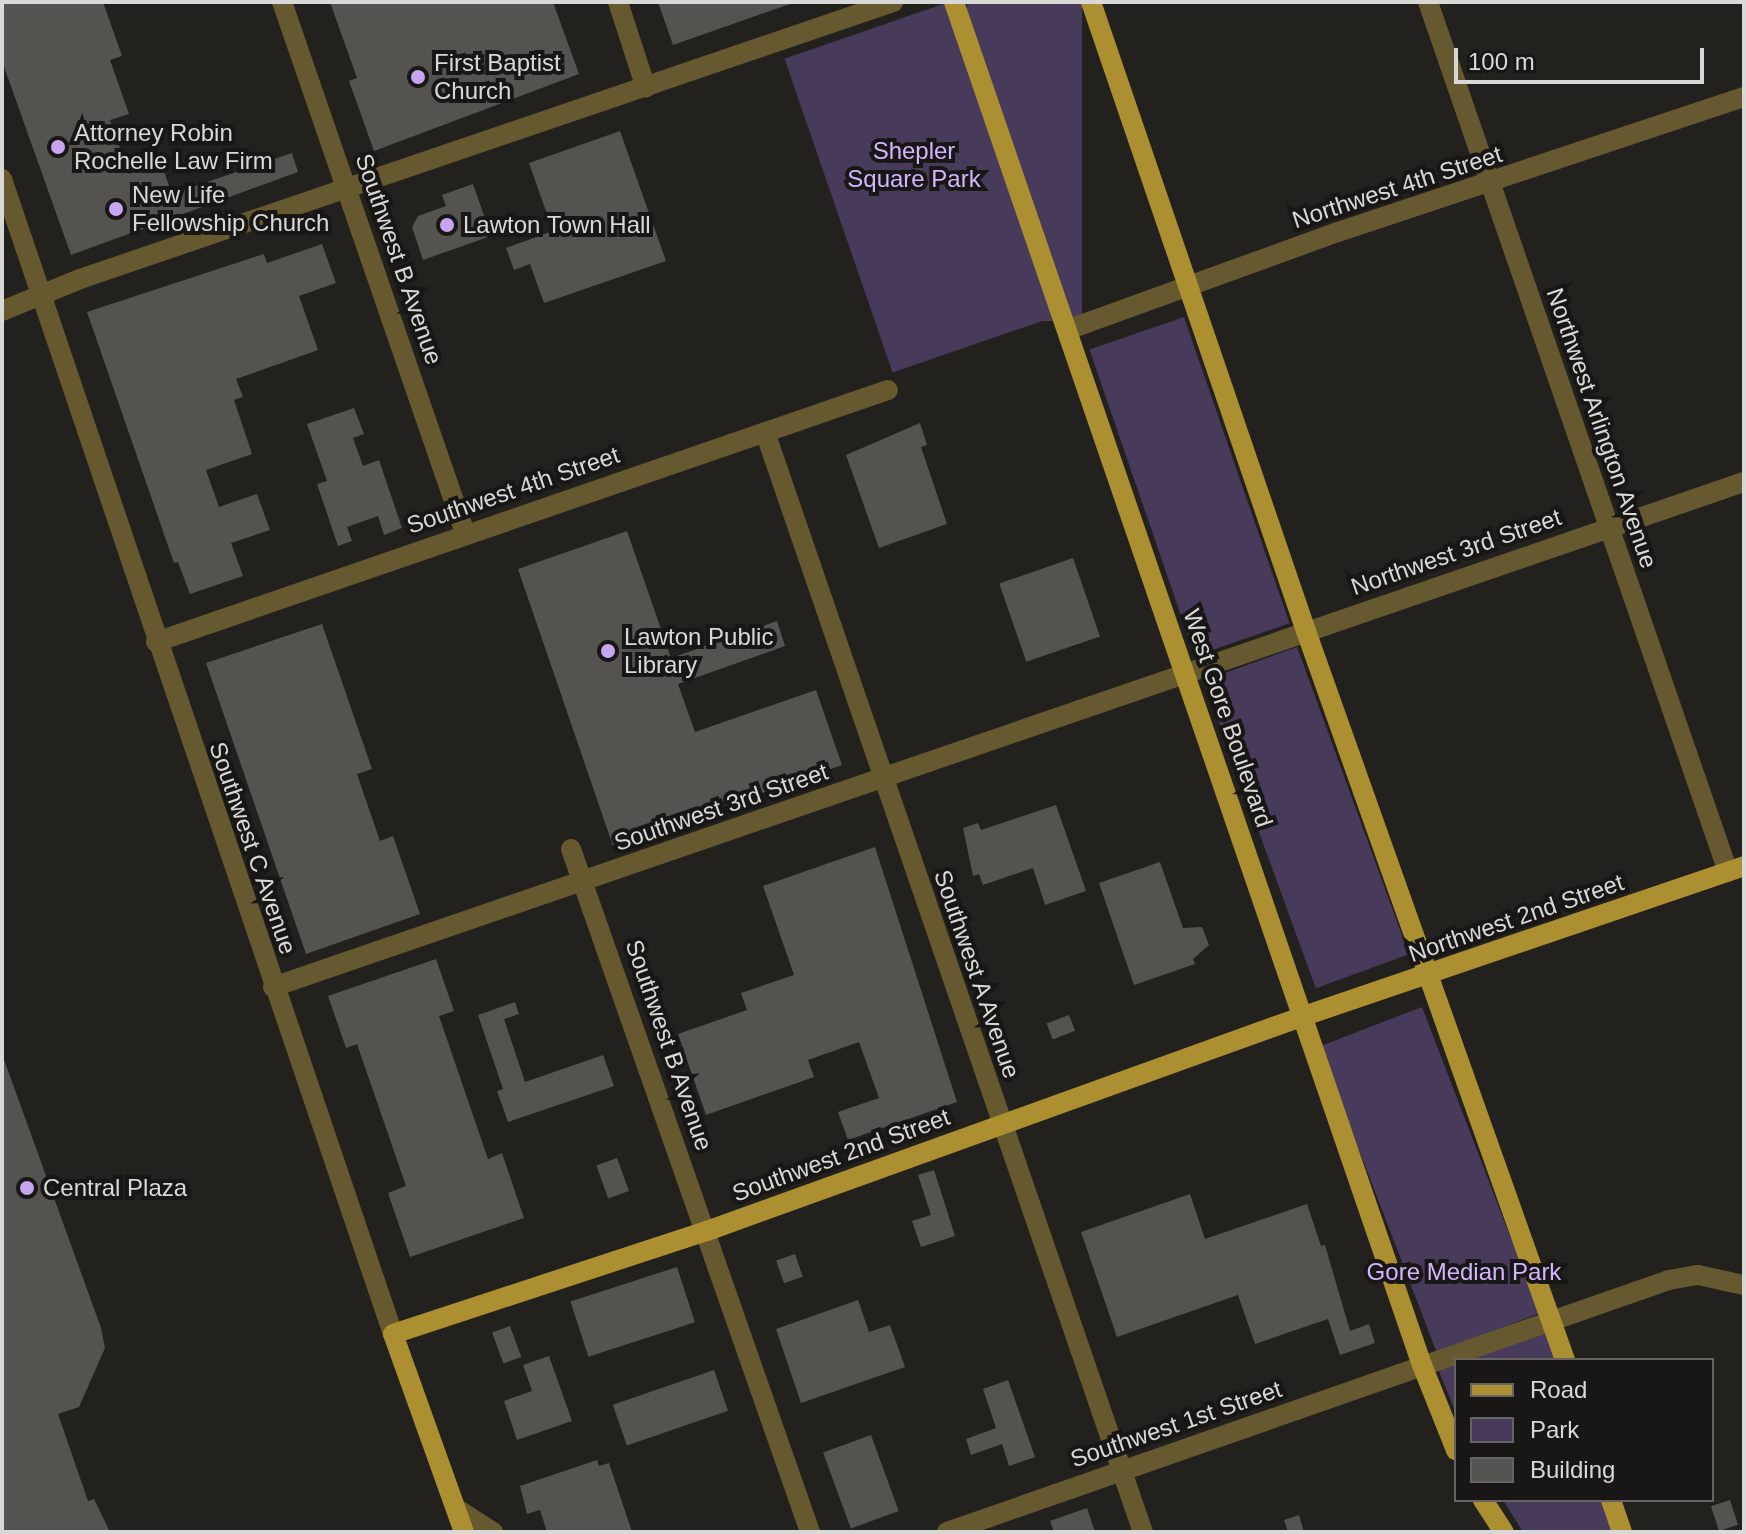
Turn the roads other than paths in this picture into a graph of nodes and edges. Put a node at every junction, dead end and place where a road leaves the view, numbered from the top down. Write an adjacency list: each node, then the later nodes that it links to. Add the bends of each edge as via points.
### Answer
1 (282, 2): 11 (street, Southwest B Avenue)
2 (618, 2): 7 (street)
3 (893, 2): 7 (street)
4 (954, 2): 15 (main road, West Gore Boulevard)
5 (1091, 2): 12 (main road)
6 (1428, 2): 10 (street, Northwest Arlington Avenue)
7 (646, 88): 11 (street)
8 (1744, 97): 10 (street, Northwest 4th Street)
9 (2, 179): 13 (street, Southwest C Avenue)
10 (1491, 183): 12 (street, Northwest 4th Street, via 1338,232); 19 (street, Northwest Arlington Avenue)
11 (347, 190): 13 (street); 20 (street, Southwest B Avenue)
12 (1190, 289): 15 (street, Northwest 4th Street); 21 (main road)
13 (39, 296): 14 (street); 22 (street, Southwest C Avenue)
14 (2, 311)
15 (1067, 330): 23 (main road, West Gore Boulevard)
16 (888, 390): 17 (street, Southwest 4th Street)
17 (765, 432): 20 (street, Southwest 4th Street); 24 (street, Southwest A Avenue)
18 (1744, 482): 19 (street, Northwest 3rd Street)
19 (1609, 528): 21 (street, Northwest 3rd Street); 26 (street, Northwest Arlington Avenue)
20 (465, 533): 22 (street, Southwest 4th Street)
21 (1306, 631): 23 (street, Northwest 3rd Street); 28 (main road)
22 (156, 642): 29 (street, Southwest C Avenue)
23 (1187, 676): 24 (street, Southwest 3rd Street); 30 (main road, West Gore Boulevard)
24 (883, 780): 27 (street, Southwest 3rd Street); 31 (street, Southwest A Avenue)
25 (571, 849): 27 (street, Southwest B Avenue)
26 (1736, 869): 28 (main road, Northwest 2nd Street)
27 (583, 881): 29 (street, Southwest 3rd Street); 32 (street, Southwest B Avenue)
28 (1427, 976): 30 (main road, Northwest 2nd Street); 34 (main road)
29 (273, 987): 35 (street, Southwest C Avenue)
30 (1304, 1016): 31 (main road, Southwest 2nd Street); 37 (main road, West Gore Boulevard)
31 (1001, 1124): 32 (main road, Southwest 2nd Street); 39 (street, Southwest A Avenue)
32 (707, 1231): 35 (main road, Southwest 2nd Street); 45 (street, Southwest B Avenue)
33 (1744, 1285): 34 (street, Southwest 1st Street, via 1711,1276 1669,1280)
34 (1553, 1319): 36 (main road); 37 (street, Southwest 1st Street)
35 (393, 1334): 42 (main road, Southwest C Avenue)
36 (1564, 1358)
37 (1422, 1365): 38 (main road, West Gore Boulevard); 39 (street, Southwest 1st Street)
38 (1454, 1445)
39 (1121, 1471): 46 (street, Southwest 1st Street); 47 (street, Southwest A Avenue)
40 (1484, 1502): 48 (main road)
41 (1612, 1502): 49 (main road)
42 (457, 1509): 43 (main road, Southwest C Avenue); 44 (street)
43 (464, 1532)
44 (493, 1532)
45 (810, 1532)
46 (947, 1532)
47 (1143, 1532)
48 (1504, 1532)
49 (1622, 1532)

